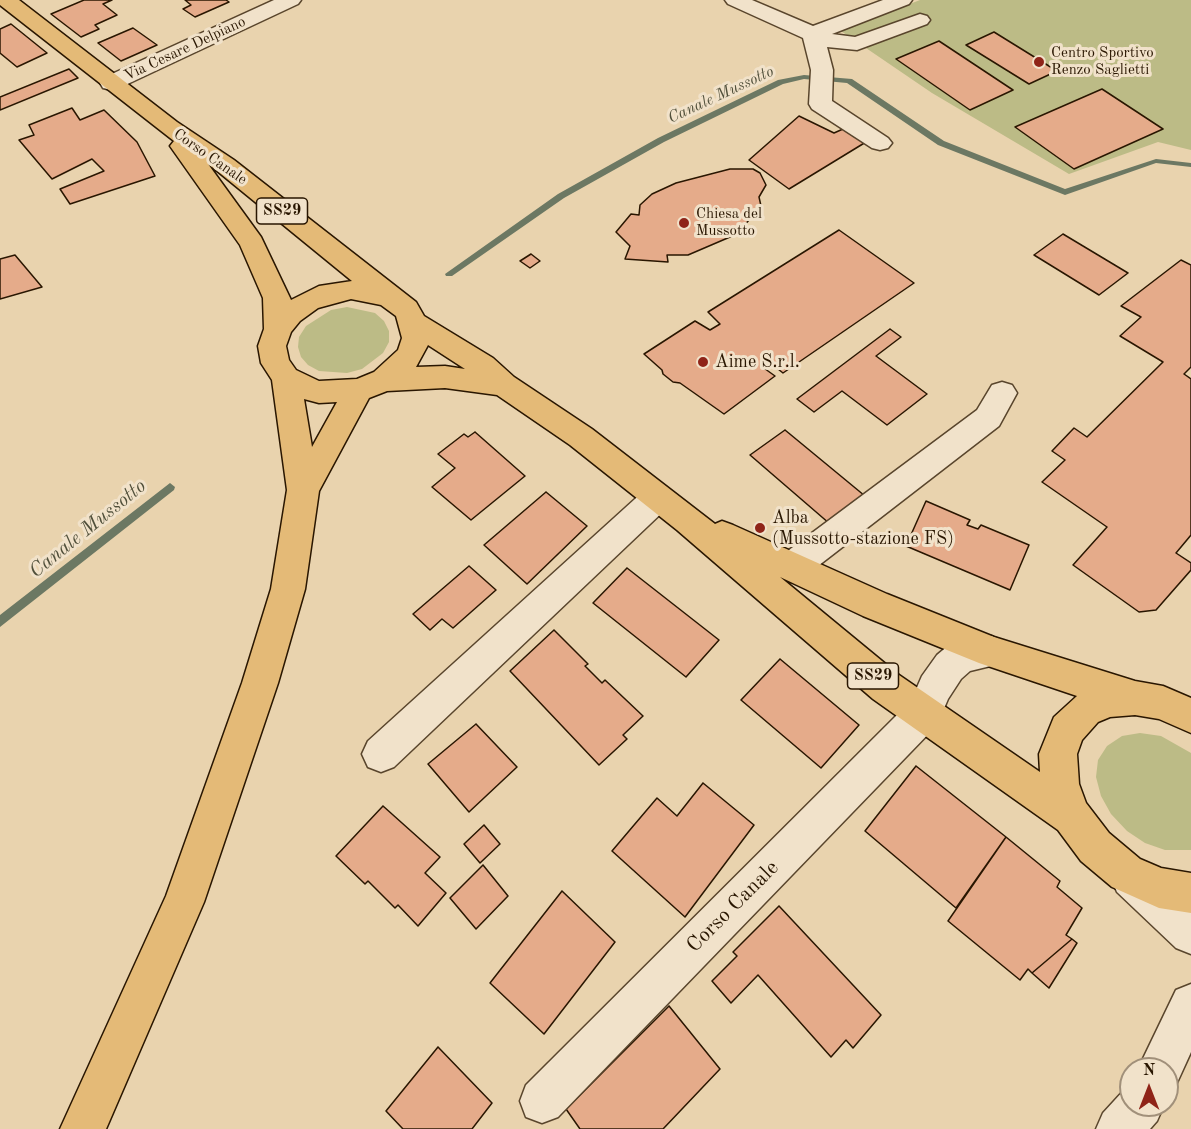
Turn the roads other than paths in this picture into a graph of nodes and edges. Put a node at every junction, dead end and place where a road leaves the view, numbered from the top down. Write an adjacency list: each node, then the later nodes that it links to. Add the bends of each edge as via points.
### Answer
1 (6, 0): 7 (main road, Corso Canale / SS29)
2 (291, 0): 7 (street, Via Cesare Delpiano)
3 (735, 0): 6 (street)
4 (902, 0): 6 (street)
5 (920, 20): 6 (street, via 858,44 832,42)
6 (813, 34): 9 (street, via 821,79 820,104)
7 (111, 83): 8 (main road, Corso Canale / SS29)
8 (169, 127): 10 (main road, Corso Canale / SS29, via 225,165); 12 (main road, Corso Canale / SS29, via 252,243 277,298)
9 (880, 143)
10 (392, 298): 11 (main road, via 406,309); 12 (main road, via 362,291 329,293 308,301)
11 (414, 323): 14 (main road, via 416,338 411,354 400,368); 15 (main road, Corso Canale / SS29, via 483,366)
12 (278, 329): 13 (main road, via 272,346 275,363)
13 (286, 378): 14 (main road, via 319,392); 17 (main road)
14 (372, 385): 15 (main road, Corso Canale / SS29, via 445,377); 17 (main road)
15 (504, 385): 18 (main road, Corso Canale / SS29, via 581,437)
16 (1002, 393): 20 (street, via 988,418)
17 (303, 490): 34 (main road, via 288,589 256,694 184,902)
18 (657, 498): 19 (main road, Corso Canale / SS29); 25 (street)
19 (688, 520): 20 (main road, Corso Canale / SS29); 23 (main road, Corso Canale / SS29, via 886,687)
20 (793, 566): 21 (main road, Corso Canale / SS29, via 875,605)
21 (991, 652): 22 (main road, Corso Canale / SS29); 23 (street, Corso Canale, via 961,656 935,688)
22 (1135, 698): 24 (main road, via 1163,703); 26 (main road, via 1108,700 1085,710 1067,729 1058,754 1060,784)
23 (924, 713): 26 (main road, Corso Canale / SS29); 32 (street, Corso Canale)
24 (1191, 715)
25 (381, 754)
26 (1071, 816): 27 (main road, via 1095,847)
27 (1126, 873): 28 (main road, via 1159,888); 29 (street)
28 (1191, 893)
29 (1191, 933)
30 (1191, 1005): 31 (street)
31 (1166, 1057)
32 (543, 1101)
33 (1130, 1117): 35 (street)
34 (83, 1129)
35 (1119, 1129)

